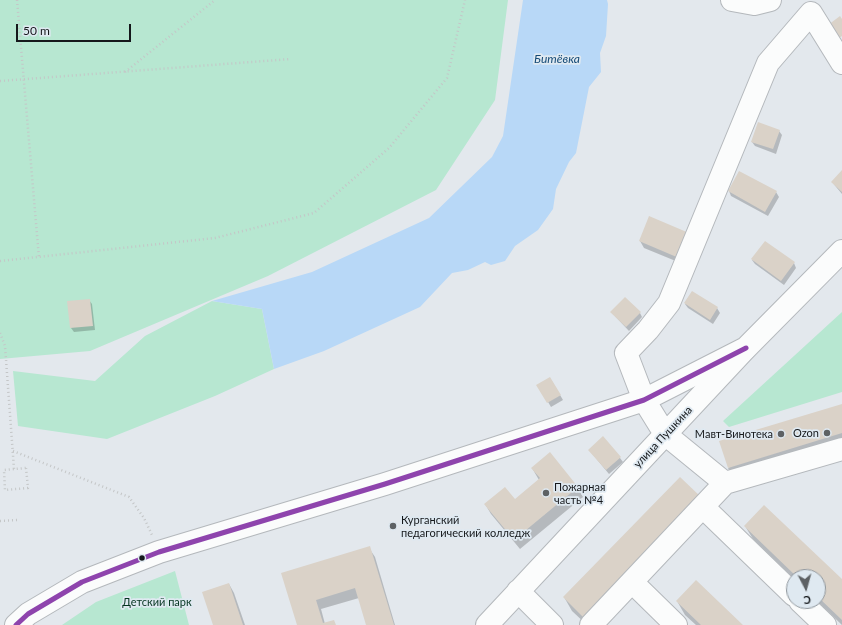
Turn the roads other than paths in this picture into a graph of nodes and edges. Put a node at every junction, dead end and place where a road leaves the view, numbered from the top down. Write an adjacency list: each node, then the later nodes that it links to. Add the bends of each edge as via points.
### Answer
1 (732, 0): 2 (main road, via 754,4)
2 (770, 0)
3 (812, 7): 4 (main road); 7 (main road, via 768,63 669,303 626,353)
4 (842, 63)
5 (842, 251): 6 (main road, улица Пушкина)
6 (746, 348): 7 (main road); 8 (main road, улица Пушкина)
7 (644, 400): 8 (main road); 16 (main road, via 385,484 159,552 82,582 28,614)
8 (665, 434): 10 (main road); 14 (main road, улица Пушкина)
9 (842, 449): 10 (main road)
10 (725, 483): 11 (main road)
11 (703, 507): 12 (main road); 13 (main road)
12 (632, 582): 19 (main road); 20 (main road)
13 (786, 587)
14 (518, 591): 17 (main road, улица Пушкина); 18 (main road)
15 (808, 609): 21 (main road)
16 (16, 625)
17 (487, 625)
18 (552, 625)
19 (591, 625)
20 (676, 625)
21 (825, 625)

